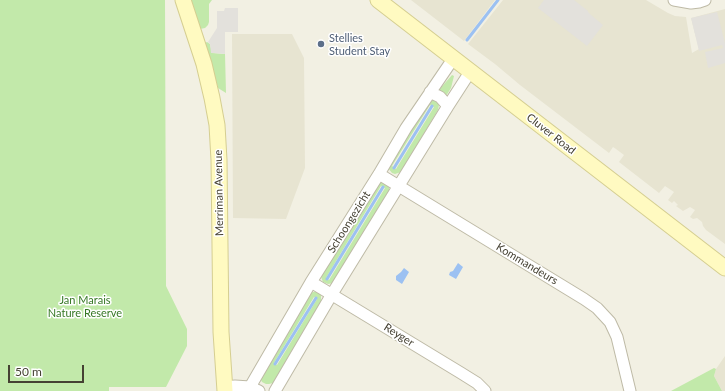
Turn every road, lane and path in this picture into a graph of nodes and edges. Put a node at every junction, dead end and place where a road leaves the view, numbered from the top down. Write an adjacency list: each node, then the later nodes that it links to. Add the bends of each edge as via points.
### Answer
1 (183, 0): 14 (street, Merriman Avenue, via 204,64 217,125 221,332)
2 (378, 0): 5 (street, Cluver Road)
3 (674, 0): 4 (street, via 690,3)
4 (705, 0)
5 (453, 59): 6 (street, Cluver Road); 7 (street, Schoongezicht)
6 (470, 72): 8 (street); 11 (street, Cluver Road)
7 (430, 92): 8 (street, via 440,97); 9 (street, Schoongezicht)
8 (448, 106): 10 (street)
9 (379, 174): 10 (street, Kommandeurs); 12 (street, Schoongezicht)
10 (399, 186): 13 (street); 18 (street, Kommandeurs, via 596,308 610,322 617,337)
11 (725, 268)
12 (311, 282): 13 (street, Reyger); 15 (street, Schoongezicht)
13 (332, 294): 16 (street); 17 (street, Reyger, via 477,383)
14 (225, 389): 15 (street, via 235,386)
15 (254, 389)
16 (275, 391)
17 (485, 391)
18 (630, 391)

